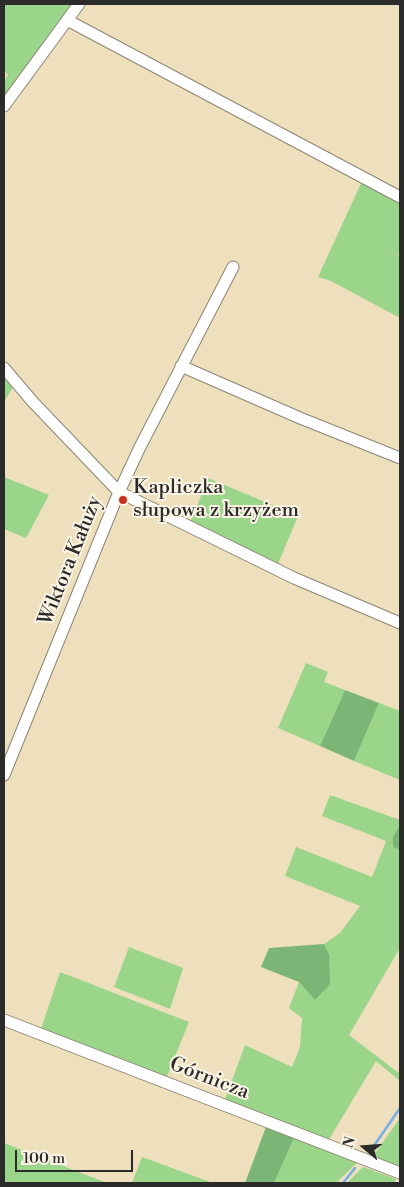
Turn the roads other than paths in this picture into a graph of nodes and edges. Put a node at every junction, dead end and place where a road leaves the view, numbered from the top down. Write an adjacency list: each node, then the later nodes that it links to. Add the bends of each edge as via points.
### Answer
1 (79, 4): 2 (street)
2 (67, 20): 3 (street); 4 (street)
3 (4, 106)
4 (400, 197)
5 (232, 267): 6 (street, Wiktora Kałuży)
6 (182, 366): 8 (street); 9 (street, Wiktora Kałuży)
7 (4, 368): 9 (street)
8 (400, 458)
9 (119, 492): 10 (street, via 294,578); 11 (street, Wiktora Kałuży)
10 (400, 623)
11 (4, 775)
12 (4, 1020): 13 (street, Górnicza)
13 (400, 1173)

